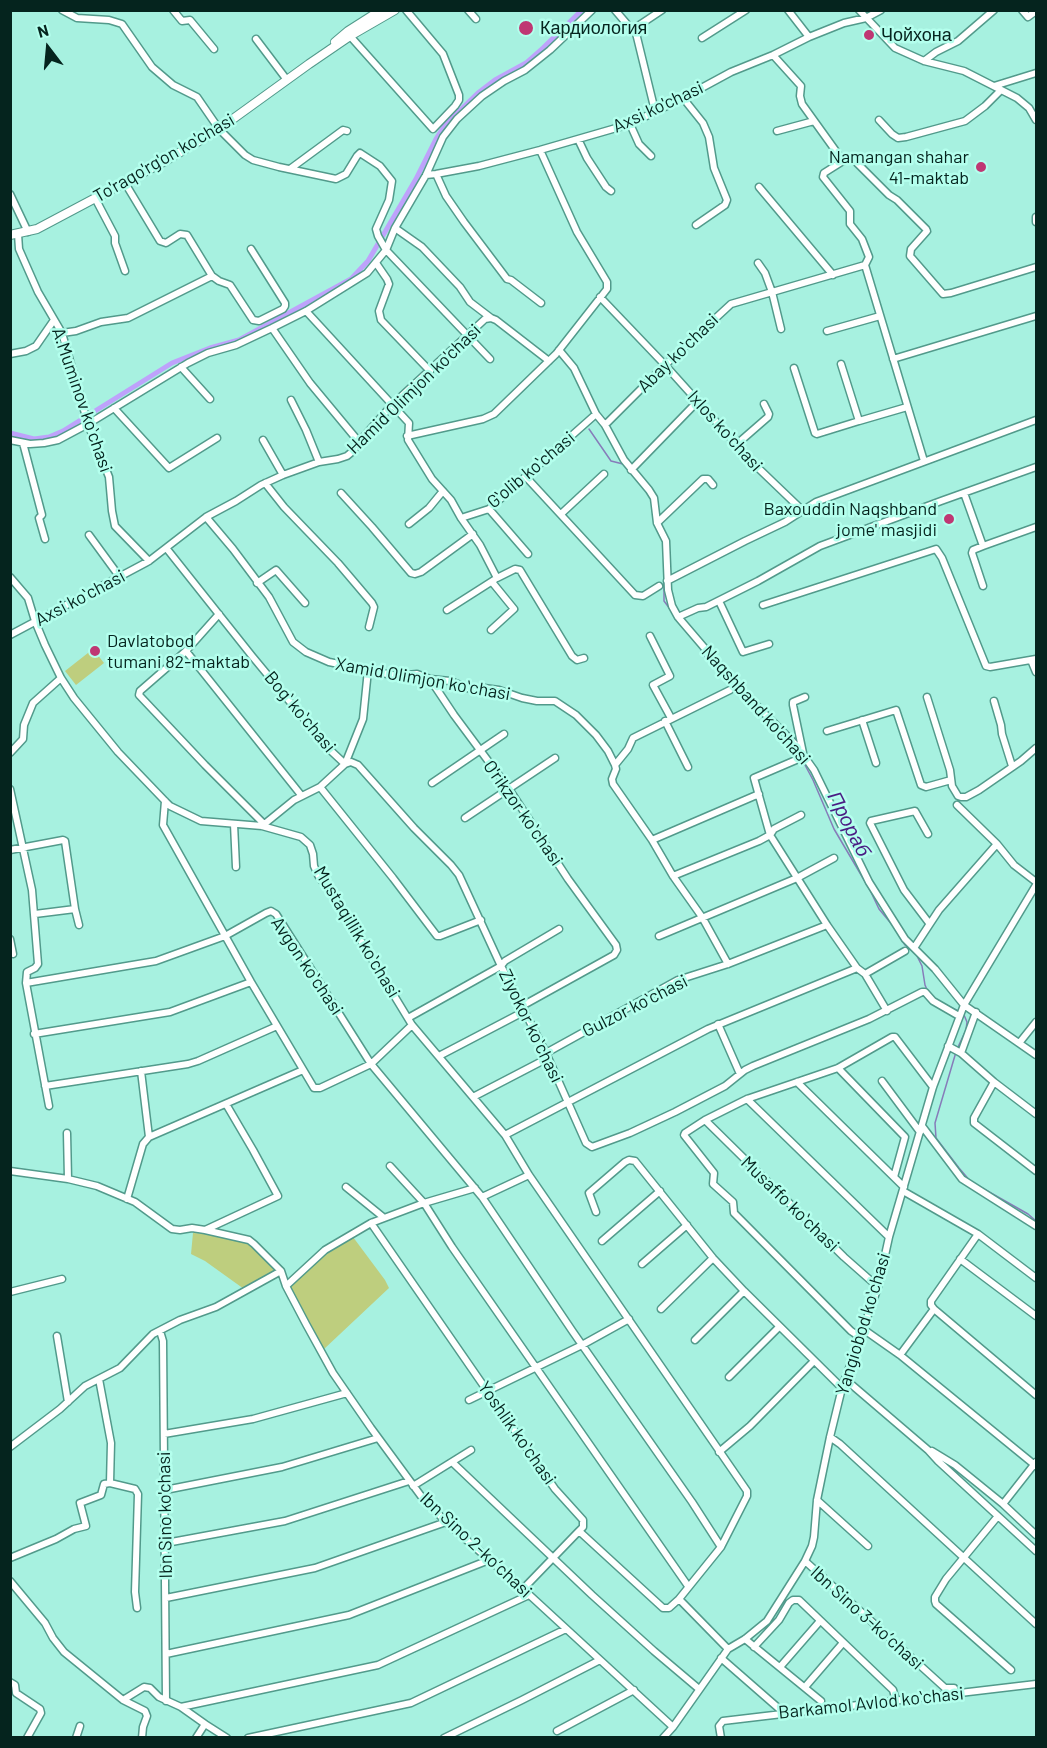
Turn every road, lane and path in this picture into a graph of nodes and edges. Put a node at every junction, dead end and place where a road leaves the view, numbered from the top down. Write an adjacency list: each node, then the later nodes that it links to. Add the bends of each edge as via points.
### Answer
1 (62, 10): 38 (street, via 77,18 119,23 152,67 173,85 197,97)
2 (173, 10): 24 (street, via 182,21 190,20)
3 (406, 10): 20 (street, via 443,54 459,95 455,106 433,129)
4 (468, 10): 18 (street)
5 (592, 10): 47 (street, via 550,51 482,96 457,119 442,137)
6 (615, 10): 19 (street)
7 (662, 10): 19 (street)
8 (747, 10): 22 (street)
9 (788, 10): 21 (street)
10 (859, 10): 17 (street)
11 (880, 10): 17 (street, Axsi ko'chasi)
12 (994, 10): 26 (street, via 958,41)
13 (1022, 10): 15 (street, via 1028,17)
14 (391, 11): 16 (main road)
15 (1036, 11)
16 (378, 13): 20 (main road, To'raqo'rg'on ko'chasi); 27 (main road, To'raqo'rg'on ko'chasi, via 348,31)
17 (866, 18): 21 (street, Axsi ko'chasi); 26 (street, via 895,48)
18 (476, 19)
19 (635, 29): 33 (street)
20 (350, 36): 27 (main road, To'raqo'rg'on ko'chasi)
21 (808, 37): 25 (street, Axsi ko'chasi)
22 (702, 38)
23 (256, 39): 29 (street)
24 (214, 49)
25 (773, 55): 32 (street, Axsi ko'chasi); 36 (street, via 801,86 800,100)
26 (924, 61): 30 (street, via 964,71)
27 (309, 64): 29 (main road, To'raqo'rg'on ko'chasi)
28 (1036, 73): 30 (street)
29 (287, 80): 38 (main road, To'raqo'rg'on ko'chasi)
30 (994, 86): 31 (street)
31 (1001, 90): 34 (street, via 965,121 906,137 892,135); 35 (street, via 1029,108)
32 (683, 98): 33 (street, Axsi ko'chasi); 55 (street, via 704,123 714,168 727,200)
33 (655, 111): 37 (street, Axsi ko'chasi)
34 (879, 120)
35 (1036, 120)
36 (814, 121): 40 (street); 44 (street)
37 (630, 124): 41 (street, Axsi ko'chasi); 43 (street, via 639,144)
38 (219, 129): 45 (street, via 253,160); 48 (main road, To'raqo'rg'on ko'chasi)
39 (346, 131): 45 (street)
40 (777, 131)
41 (578, 139): 42 (street, Axsi ko'chasi); 50 (street)
42 (540, 150): 46 (street, Axsi ko'chasi); 69 (street, via 577,232 607,282)
43 (651, 156)
44 (843, 161): 63 (street, via 823,177 850,211 850,224 869,257); 64 (street, via 855,160 926,229 910,256 943,294)
45 (290, 169): 59 (street, via 339,178 360,153 380,166 392,181 389,200 376,229)
46 (436, 174): 47 (street, Axsi ko'chasi); 70 (street, via 446,196 507,279)
47 (426, 175): 56 (street)
48 (125, 183): 52 (main road, To'raqo'rg'on ko'chasi); 67 (street, via 160,241 166,243 180,234 187,235)
49 (759, 187): 66 (street)
50 (611, 191)
51 (10, 195): 57 (street)
52 (95, 198): 57 (main road, To'raqo'rg'on ko'chasi); 65 (street, via 115,236)
53 (1036, 217): 54 (street)
54 (1036, 222)
55 (696, 225)
56 (395, 228): 59 (street); 74 (street, via 422,247 470,302)
57 (28, 232): 58 (main road, To'raqo'rg'on ko'chasi)
58 (14, 234): 75 (street, A.Muminov koʻchasi)
59 (385, 248): 61 (street); 82 (street)
60 (251, 249): 76 (street, via 285,303 283,309)
61 (376, 263): 71 (street, via 367,273); 92 (street, via 389,284 379,311 381,320)
62 (758, 263): 68 (street)
63 (865, 265): 66 (street, Abay koʻchasi); 72 (street)
64 (1036, 267)
65 (125, 271)
66 (832, 275): 68 (street, Abay koʻchasi)
67 (212, 276): 76 (street, via 230,285 253,320); 81 (street, via 128,318)
68 (772, 292): 78 (street); 89 (street, Abay koʻchasi, via 731,304)
69 (600, 297): 83 (street); 89 (street, Ixlos koʻchasi)
70 (541, 303)
71 (306, 311): 77 (street); 97 (street)
72 (880, 316): 80 (street); 86 (street)
73 (1036, 316): 86 (street)
74 (491, 318): 82 (street, Hamid Olimjon ko'chasi); 87 (street, Hamid Olimjon ko'chasi)
75 (54, 320): 81 (street, A.Muminov koʻchasi); 84 (street, via 36,346)
76 (259, 321): 79 (street)
77 (272, 328): 79 (street); 109 (street, via 310,383)
78 (781, 329)
79 (265, 331): 90 (street)
80 (827, 331)
81 (62, 333): 103 (street, A.Muminov koʻchasi)
82 (468, 336): 85 (street); 92 (street, Hamid Olimjon ko'chasi)
83 (559, 350): 87 (street); 100 (street, via 574,368)
84 (10, 354)
85 (490, 359)
86 (893, 359): 98 (street)
87 (549, 361): 105 (street, via 489,417)
88 (841, 364): 102 (street)
89 (665, 365): 95 (street, Ixlos koʻchasi); 104 (street, Abay koʻchasi)
90 (181, 367): 93 (street); 99 (street)
91 (794, 368): 102 (street, via 815,433)
92 (430, 371): 97 (street, Hamid Olimjon ko'chasi)
93 (210, 399)
94 (291, 400): 113 (street)
95 (698, 401): 111 (street, Ixlos koʻchasi); 115 (street)
96 (764, 404): 111 (street, via 768,417)
97 (393, 405): 105 (street, via 409,423); 109 (street, Hamid Olimjon ko'chasi)
98 (907, 407): 102 (street); 112 (street)
99 (114, 408): 103 (street); 106 (street, via 170,468)
100 (596, 414): 104 (street); 118 (street, Gʻolib koʻchasi)
101 (1036, 420): 112 (street)
102 (859, 421)
103 (88, 422): 110 (street, via 58,440); 138 (street, A.Muminov koʻchasi, via 108,477 115,526)
104 (605, 425): 115 (street)
105 (407, 436): 121 (street, via 424,468)
106 (217, 438)
107 (10, 440): 110 (street)
108 (263, 440): 117 (street)
109 (359, 442): 113 (street, Hamid Olimjon ko'chasi, via 346,456)
110 (22, 443): 134 (street)
111 (737, 444): 125 (street, Ixlos koʻchasi)
112 (924, 461): 125 (street, via 816,502)
113 (320, 462): 117 (street, Hamid Olimjon ko'chasi)
114 (1036, 467): 122 (street)
115 (631, 470): 129 (street, via 654,498)
116 (604, 474): 126 (street)
117 (283, 475): 119 (street, Hamid Olimjon ko'chasi)
118 (526, 477): 124 (street, Gʻolib koʻchasi); 126 (street)
119 (265, 483): 127 (street, Hamid Olimjon ko'chasi); 153 (street, via 372,603)
120 (713, 485): 129 (street, via 703,479)
121 (443, 491): 128 (street); 130 (street)
122 (964, 493): 135 (street); 146 (street, via 820,546)
123 (341, 494): 132 (street, via 411,573 421,572)
124 (489, 509): 128 (street, Gʻolib koʻchasi); 137 (street)
125 (802, 511): 142 (street)
126 (561, 514): 144 (street, via 635,595 643,596)
127 (206, 516): 136 (street, Hamid Olimjon ko'chasi); 143 (street, Xamid Olimjon koʻchasi)
128 (461, 518): 132 (street)
129 (657, 523): 142 (street, via 666,542)
130 (409, 524)
131 (1036, 527): 135 (street)
132 (473, 534): 141 (street)
133 (89, 535): 139 (street)
134 (45, 539)
135 (983, 546): 145 (street, via 972,553)
136 (167, 549): 138 (street, Hamid Olimjon ko'chasi); 150 (street, Bogʻ koʻchasi)
137 (528, 554)
138 (149, 561): 139 (street, Axsi koʻchasi)
139 (119, 576): 152 (street, Axsi koʻchasi)
140 (10, 577): 152 (street, Mustaqillik koʻchasi, via 28,598)
141 (494, 580): 149 (street); 154 (street, via 514,609); 159 (street, via 515,568 520,570 572,656 577,660)
142 (667, 581): 151 (street)
143 (257, 583): 147 (street, via 276,570); 161 (street, Xamid Olimjon koʻchasi, via 282,618 293,642 329,662)
144 (659, 586)
145 (983, 586)
146 (719, 601): 151 (street); 157 (street, via 742,652)
147 (305, 603)
148 (763, 605): 160 (street, via 936,549 986,666)
149 (447, 610)
150 (219, 614): 158 (street); 180 (street, Bogʻ koʻchasi)
151 (678, 617): 176 (street, Naqshband ko'chasi)
152 (34, 621): 155 (street, Axsi koʻchasi); 163 (street, Mustaqillik koʻchasi)
153 (369, 627)
154 (491, 630)
155 (10, 635)
156 (650, 636): 169 (street, via 670,676 653,685)
157 (769, 644)
158 (186, 651): 190 (street); 196 (street, via 140,691 141,698)
159 (584, 658)
160 (1034, 659): 162 (street)
161 (368, 670): 164 (street, Xamid Olimjon koʻchasi, via 397,676 417,674); 180 (street, via 363,719)
162 (1036, 672)
163 (61, 678): 175 (street, via 33,703 23,740); 191 (street, Mustaqillik koʻchasi, via 96,726)
164 (430, 679): 174 (street, O'rikzor koʻchasi); 181 (street, Xamid Olimjon koʻchasi, via 450,681 473,690 499,690 522,698 560,703 596,735)
165 (730, 690): 169 (street)
166 (805, 697): 176 (street, via 793,702)
167 (927, 697): 184 (street)
168 (994, 701): 182 (street)
169 (668, 720): 181 (street, via 633,738); 183 (street)
170 (862, 720): 171 (street); 179 (street); 184 (street, via 896,710 921,785)
171 (827, 730)
172 (504, 734): 174 (street)
173 (1036, 748): 182 (street)
174 (480, 750): 185 (street); 188 (street, O'rikzor koʻchasi)
175 (10, 753)
176 (803, 754): 219 (street, Naqshband ko'chasi, via 869,882)
177 (555, 758): 188 (street)
178 (796, 760): 189 (street, via 754,778)
179 (876, 763)
180 (345, 764): 186 (street, Bogʻ koʻchasi); 211 (street, Ziyokor koʻchasi, via 358,765 451,865)
181 (615, 765): 199 (street, via 614,784)
182 (1012, 766): 184 (street, via 966,797 958,796)
183 (688, 767)
184 (951, 780)
185 (432, 783)
186 (320, 787): 190 (street, Bogʻ koʻchasi); 211 (street, via 434,934 440,936)
187 (10, 789): 201 (street)
188 (509, 789): 194 (street); 229 (street, O'rikzor koʻchasi, via 617,950)
189 (759, 794): 198 (street); 199 (street)
190 (301, 795): 196 (street, Bogʻ koʻchasi)
191 (165, 801): 195 (street, Mustaqillik koʻchasi, via 201,822); 216 (street, via 164,825)
192 (957, 804): 200 (street)
193 (801, 815): 198 (street)
194 (465, 818)
195 (234, 824): 196 (street, Mustaqillik koʻchasi); 204 (street)
196 (263, 825): 233 (street, Mustaqillik koʻchasi, via 301,837 310,845 318,875)
197 (928, 834): 212 (street, via 915,811 870,823 904,890)
198 (770, 835): 205 (street); 206 (street)
199 (652, 840): 205 (street)
200 (997, 844): 207 (street); 212 (street)
201 (24, 848): 202 (street); 208 (street, via 65,841); 209 (street)
202 (10, 850)
203 (834, 858): 206 (street)
204 (236, 867)
205 (673, 876): 210 (street)
206 (797, 878): 210 (street); 214 (street)
207 (1036, 884): 228 (street, Yangiobod koʻchasi)
208 (75, 909): 209 (street); 213 (street)
209 (35, 914): 226 (street, via 38,964 27,972)
210 (702, 917): 217 (street); 222 (street)
211 (481, 920): 223 (street, Ziyokor koʻchasi)
212 (929, 924): 219 (street)
213 (79, 925)
214 (827, 925): 222 (street, Gulzor koʻchasi); 224 (street)
215 (559, 929): 223 (street)
216 (225, 936): 226 (street, Avgon koʻchasi, via 156,961); 227 (street); 245 (street, Avgon koʻchasi, via 266,913 276,914)
217 (659, 936)
218 (10, 939): 221 (street)
219 (914, 948): 228 (street, Naqshband ko'chasi)
220 (905, 951): 225 (street)
221 (13, 954)
222 (728, 964): 242 (street, Gulzor koʻchasi, via 678,980)
223 (501, 966): 229 (street, Ziyokor koʻchasi); 233 (street)
224 (857, 968): 225 (street); 236 (street, Ziyokor koʻchasi)
225 (865, 974): 230 (street)
226 (26, 982): 238 (street)
227 (251, 982): 237 (street); 238 (street, via 170,1012)
228 (964, 1005): 231 (street); 232 (street, Yangiobod koʻchasi)
229 (524, 1008): 242 (street, Ziyokor koʻchasi); 244 (street)
230 (887, 1011): 232 (street, via 925,992); 249 (street)
231 (976, 1012): 239 (street); 241 (street)
232 (959, 1016): 240 (street, Yangiobod koʻchasi)
233 (408, 1018): 235 (street, Mustaqillik koʻchasi)
234 (1036, 1022): 239 (street)
235 (412, 1024): 244 (street, Mustaqillik koʻchasi); 245 (street)
236 (718, 1024): 249 (street); 257 (street, Ziyokor koʻchasi)
237 (277, 1026): 247 (street); 248 (street, via 198,1061)
238 (34, 1034): 253 (street)
239 (1020, 1042): 243 (street)
240 (948, 1046): 241 (street); 254 (street, Yangiobod koʻchasi)
241 (962, 1053): 252 (street)
242 (547, 1055): 255 (street, Gulzor koʻchasi); 257 (street, Ziyokor koʻchasi)
243 (1036, 1055)
244 (438, 1056): 255 (street, Mustaqillik koʻchasi)
245 (370, 1064): 247 (street, via 320,1088 314,1088); 275 (street, Avgon koʻchasi)
246 (838, 1068): 251 (street); 254 (street, via 892,1036); 264 (street)
247 (303, 1070): 258 (street)
248 (141, 1071): 253 (street); 266 (street)
249 (740, 1074): 257 (street, via 675,1112 592,1147 586,1143)
250 (882, 1081): 262 (street)
251 (797, 1082): 256 (street); 272 (street)
252 (994, 1082): 260 (street); 270 (street, via 974,1123)
253 (45, 1086): 259 (street)
254 (933, 1087): 262 (street, Yangiobod koʻchasi)
255 (473, 1098): 265 (street, Mustaqillik koʻchasi)
256 (747, 1099): 261 (street); 288 (street)
257 (568, 1102): 265 (street)
258 (226, 1104): 266 (street); 286 (street, via 278,1196)
259 (49, 1106)
260 (1036, 1114)
261 (705, 1120): 297 (street, Musaffo koʻchasi); 308 (street, via 684,1135 714,1173 713,1184 733,1202 734,1213)
262 (921, 1129): 267 (street, Yangiobod koʻchasi); 285 (street, via 962,1179)
263 (67, 1133): 273 (street)
264 (904, 1134): 267 (street); 272 (street)
265 (506, 1135): 271 (street, Mustaqillik koʻchasi)
266 (149, 1137): 279 (street, via 143,1144)
267 (917, 1140): 276 (street, Yangiobod koʻchasi)
268 (390, 1166): 280 (street)
269 (10, 1171): 273 (street)
270 (1036, 1171)
271 (529, 1176): 278 (street); 303 (street)
272 (894, 1177): 276 (street)
273 (68, 1179): 279 (street)
274 (346, 1187): 282 (street)
275 (475, 1188): 278 (street, Avgon koʻchasi); 280 (street)
276 (903, 1189): 287 (street); 288 (street, Yangiobod koʻchasi)
277 (660, 1191): 281 (street, via 635,1161 629,1160 589,1193); 284 (street); 289 (street)
278 (482, 1197): 310 (street)
279 (127, 1199): 286 (street, via 172,1228)
280 (424, 1203): 282 (street); 313 (street)
281 (596, 1212)
282 (383, 1217): 283 (street)
283 (371, 1223): 296 (street, via 324,1250); 318 (street, Yoshlik koʻchasi)
284 (687, 1225): 290 (street); 292 (street)
285 (1036, 1226)
286 (205, 1230): 293 (street, via 249,1240)
287 (978, 1234): 291 (street); 294 (street)
288 (889, 1237): 297 (street, Yangiobod koʻchasi)
289 (602, 1241)
290 (714, 1258): 298 (street); 300 (street)
291 (960, 1259): 301 (street, via 931,1301); 302 (street)
292 (642, 1264)
293 (281, 1270): 296 (street, Ibn Sino 2-koʼchasi); 306 (street, via 216,1307)
294 (1036, 1278)
295 (63, 1279): 299 (street)
296 (286, 1286): 319 (street, Ibn Sino 2-koʼchasi)
297 (878, 1287): 305 (street, Yangiobod koʻchasi)
298 (744, 1291): 304 (street); 309 (street)
299 (10, 1292)
300 (661, 1309)
301 (934, 1309): 311 (street); 320 (street)
302 (1036, 1316)
303 (629, 1319): 310 (street); 329 (street)
304 (779, 1327): 312 (street); 314 (street)
305 (863, 1329): 308 (street, Yangiobod koʻchasi); 311 (street)
306 (160, 1331): 315 (street, via 150,1336 120,1368); 323 (street, Ibn Sino ko'chasi)
307 (57, 1336): 322 (street)
308 (860, 1338): 316 (street, Yangiobod koʻchasi)
309 (695, 1340)
310 (582, 1345): 313 (street); 343 (street)
311 (900, 1354): 331 (street)
312 (814, 1361): 317 (street); 329 (street)
313 (535, 1368): 318 (street); 351 (street)
314 (729, 1377)
315 (99, 1378): 322 (street); 332 (street, via 111,1443)
316 (845, 1379): 317 (street, Yangiobod koʻchasi); 328 (street)
317 (842, 1388): 324 (street, Yangiobod koʻchasi)
318 (488, 1390): 321 (street); 339 (street, Yoshlik koʻchasi, via 555,1489 583,1520)
319 (347, 1393): 323 (street, via 254,1419); 325 (street, Ibn Sino 2-koʼchasi)
320 (1036, 1395)
321 (469, 1400)
322 (68, 1402): 326 (street)
323 (164, 1434): 334 (street, Ibn Sino ko'chasi)
324 (830, 1437): 335 (street, Yangiobod koʻchasi); 346 (street)
325 (378, 1438): 333 (street, Ibn Sino 2-koʼchasi); 334 (street, via 282,1467)
326 (10, 1447)
327 (471, 1450): 330 (street)
328 (928, 1450): 336 (street, via 939,1454); 337 (street)
329 (719, 1452): 343 (street, via 748,1495)
330 (452, 1462): 333 (street); 345 (street)
331 (1036, 1464): 336 (street)
332 (110, 1483): 347 (street, via 104,1484 101,1495 80,1503 86,1525); 356 (street, via 135,1489 138,1494)
333 (411, 1484): 338 (street, Ibn Sino 2-koʼchasi); 341 (street, via 285,1521)
334 (165, 1490): 341 (street, Ibn Sino ko'chasi)
335 (817, 1500): 342 (street); 349 (street, Yangiobod koʻchasi, via 814,1537)
336 (1003, 1504): 340 (street)
337 (998, 1516): 344 (street); 346 (street)
338 (446, 1522): 348 (street, Ibn Sino 2-koʼchasi); 354 (street, via 315,1568)
339 (579, 1531): 345 (street); 355 (street, Yoshlik koʻchasi, via 663,1608)
340 (1036, 1535)
341 (166, 1543): 354 (street, Ibn Sino ko'chasi)
342 (868, 1546)
343 (720, 1547): 351 (street)
344 (1036, 1551)
345 (554, 1557): 352 (street); 372 (street)
346 (963, 1557): 358 (street); 368 (street, via 935,1597 936,1604)
347 (10, 1558)
348 (489, 1560): 352 (street, Ibn Sino 2-koʼchasi); 364 (street, via 349,1615)
349 (805, 1561): 360 (street, Yangiobod koʻchasi, via 767,1621); 374 (street, Ibn Sino 3-koʼchasi, via 945,1688 954,1688)
350 (10, 1581): 375 (street, via 58,1645)
351 (688, 1586): 355 (street)
352 (523, 1589): 353 (street, Ibn Sino 2-koʼchasi)
353 (529, 1595): 359 (street, Ibn Sino 2-koʼchasi); 379 (street, via 378,1665)
354 (166, 1598): 364 (street, Ibn Sino ko'chasi)
355 (679, 1599): 363 (street)
356 (137, 1608)
357 (820, 1621): 361 (street); 362 (street, via 799,1600 793,1600); 367 (street)
358 (1036, 1624)
359 (566, 1629): 366 (street, Ibn Sino 2-koʼchasi); 390 (street, via 411,1703)
360 (745, 1639): 362 (street); 363 (street, Yangiobod koʻchasi)
361 (842, 1644): 371 (street); 378 (street, via 893,1690)
362 (754, 1647): 367 (street)
363 (728, 1649): 365 (street, Yangiobod koʻchasi)
364 (166, 1654): 376 (street, Ibn Sino ko'chasi)
365 (720, 1658): 372 (street, Yangiobod koʻchasi); 380 (street)
366 (600, 1660): 373 (street, Ibn Sino 2-koʼchasi); 391 (street)
367 (780, 1667): 371 (street)
368 (1011, 1670)
369 (10, 1682): 385 (street, via 16,1693 40,1709)
370 (1036, 1684): 374 (street, Barkamol Avlod koʻchasi)
371 (805, 1687): 377 (street)
372 (699, 1689): 383 (street, Yangiobod koʻchasi)
373 (634, 1690): 383 (street, Ibn Sino 2-koʼchasi); 384 (street)
374 (956, 1694): 378 (street, Barkamol Avlod koʻchasi)
375 (123, 1700): 376 (street, via 147,1686); 387 (street, via 147,1714)
376 (166, 1701): 379 (street)
377 (821, 1701)
378 (896, 1701): 380 (street, Barkamol Avlod koʻchasi)
379 (181, 1707): 381 (street)
380 (784, 1713): 393 (street, Barkamol Avlod koʻchasi, via 723,1721 719,1726)
381 (205, 1724): 388 (street); 389 (street)
382 (80, 1726): 386 (street)
383 (673, 1727): 392 (street, Yangiobod koʻchasi)
384 (557, 1731)
385 (27, 1737)
386 (76, 1737)
387 (142, 1737)
388 (196, 1737)
389 (227, 1737)
390 (248, 1737)
391 (444, 1737)
392 (663, 1737)
393 (721, 1737)

